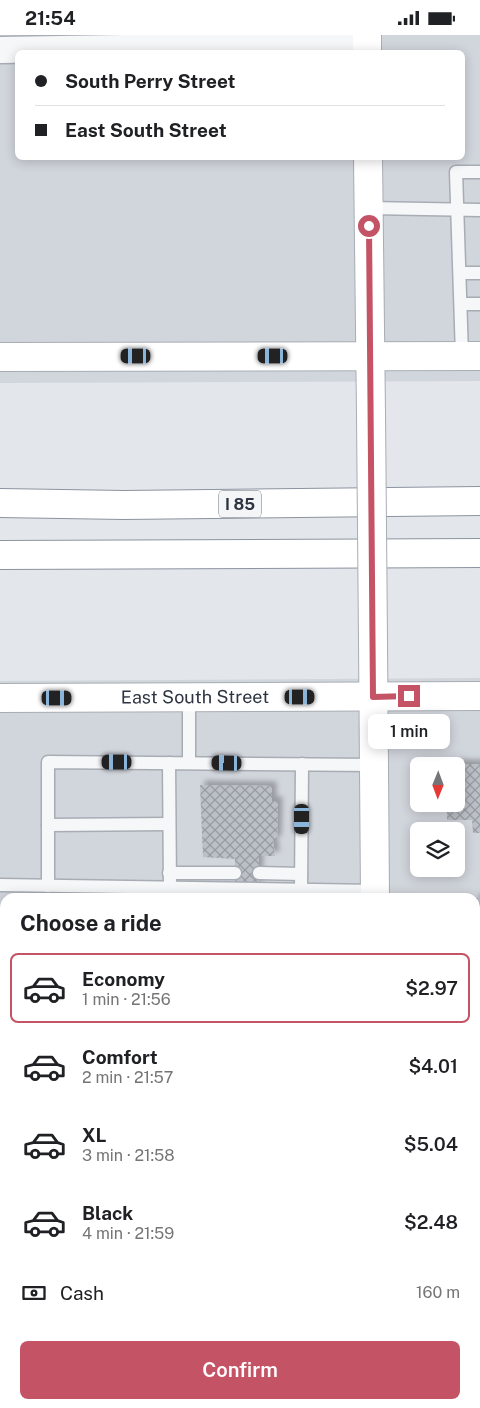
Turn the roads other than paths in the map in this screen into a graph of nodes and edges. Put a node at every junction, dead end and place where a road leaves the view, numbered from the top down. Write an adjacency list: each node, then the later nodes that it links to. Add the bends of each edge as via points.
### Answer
1 (367, 44): 2 (street)
2 (0, 50)
3 (368, 160): 5 (main road)
4 (480, 172): 6 (lane, via 456,172)
5 (369, 208): 6 (lane); 12 (main road)
6 (458, 210): 7 (lane); 8 (lane)
7 (480, 210)
8 (460, 273): 9 (lane); 10 (lane)
9 (480, 273)
10 (460, 304): 11 (lane); 13 (lane)
11 (480, 304)
12 (370, 355): 13 (main road); 14 (main road); 21 (main road, bridge)
13 (471, 356)
14 (0, 357)
15 (480, 501): 16 (main road, I 85, via 124,505)
16 (0, 503)
17 (480, 553): 18 (main road)
18 (0, 555)
19 (480, 696): 21 (main road, East South Street)
20 (189, 697): 21 (main road, East South Street); 22 (main road, East South Street); 23 (lane)
21 (373, 697): 26 (main road)
22 (0, 698)
23 (189, 762): 24 (lane); 25 (lane)
24 (169, 763): 27 (lane); 28 (lane, via 48,762)
25 (302, 764): 26 (lane); 32 (lane)
26 (374, 765): 38 (main road)
27 (168, 824): 28 (lane); 29 (lane)
28 (48, 825): 34 (lane)
29 (169, 873): 30 (lane); 35 (lane)
30 (235, 873)
31 (259, 873): 32 (lane)
32 (301, 874): 36 (lane)
33 (0, 885): 34 (lane)
34 (48, 887): 35 (lane)
35 (170, 889): 36 (lane)
36 (301, 889): 37 (lane)
37 (360, 893)
38 (375, 893)

